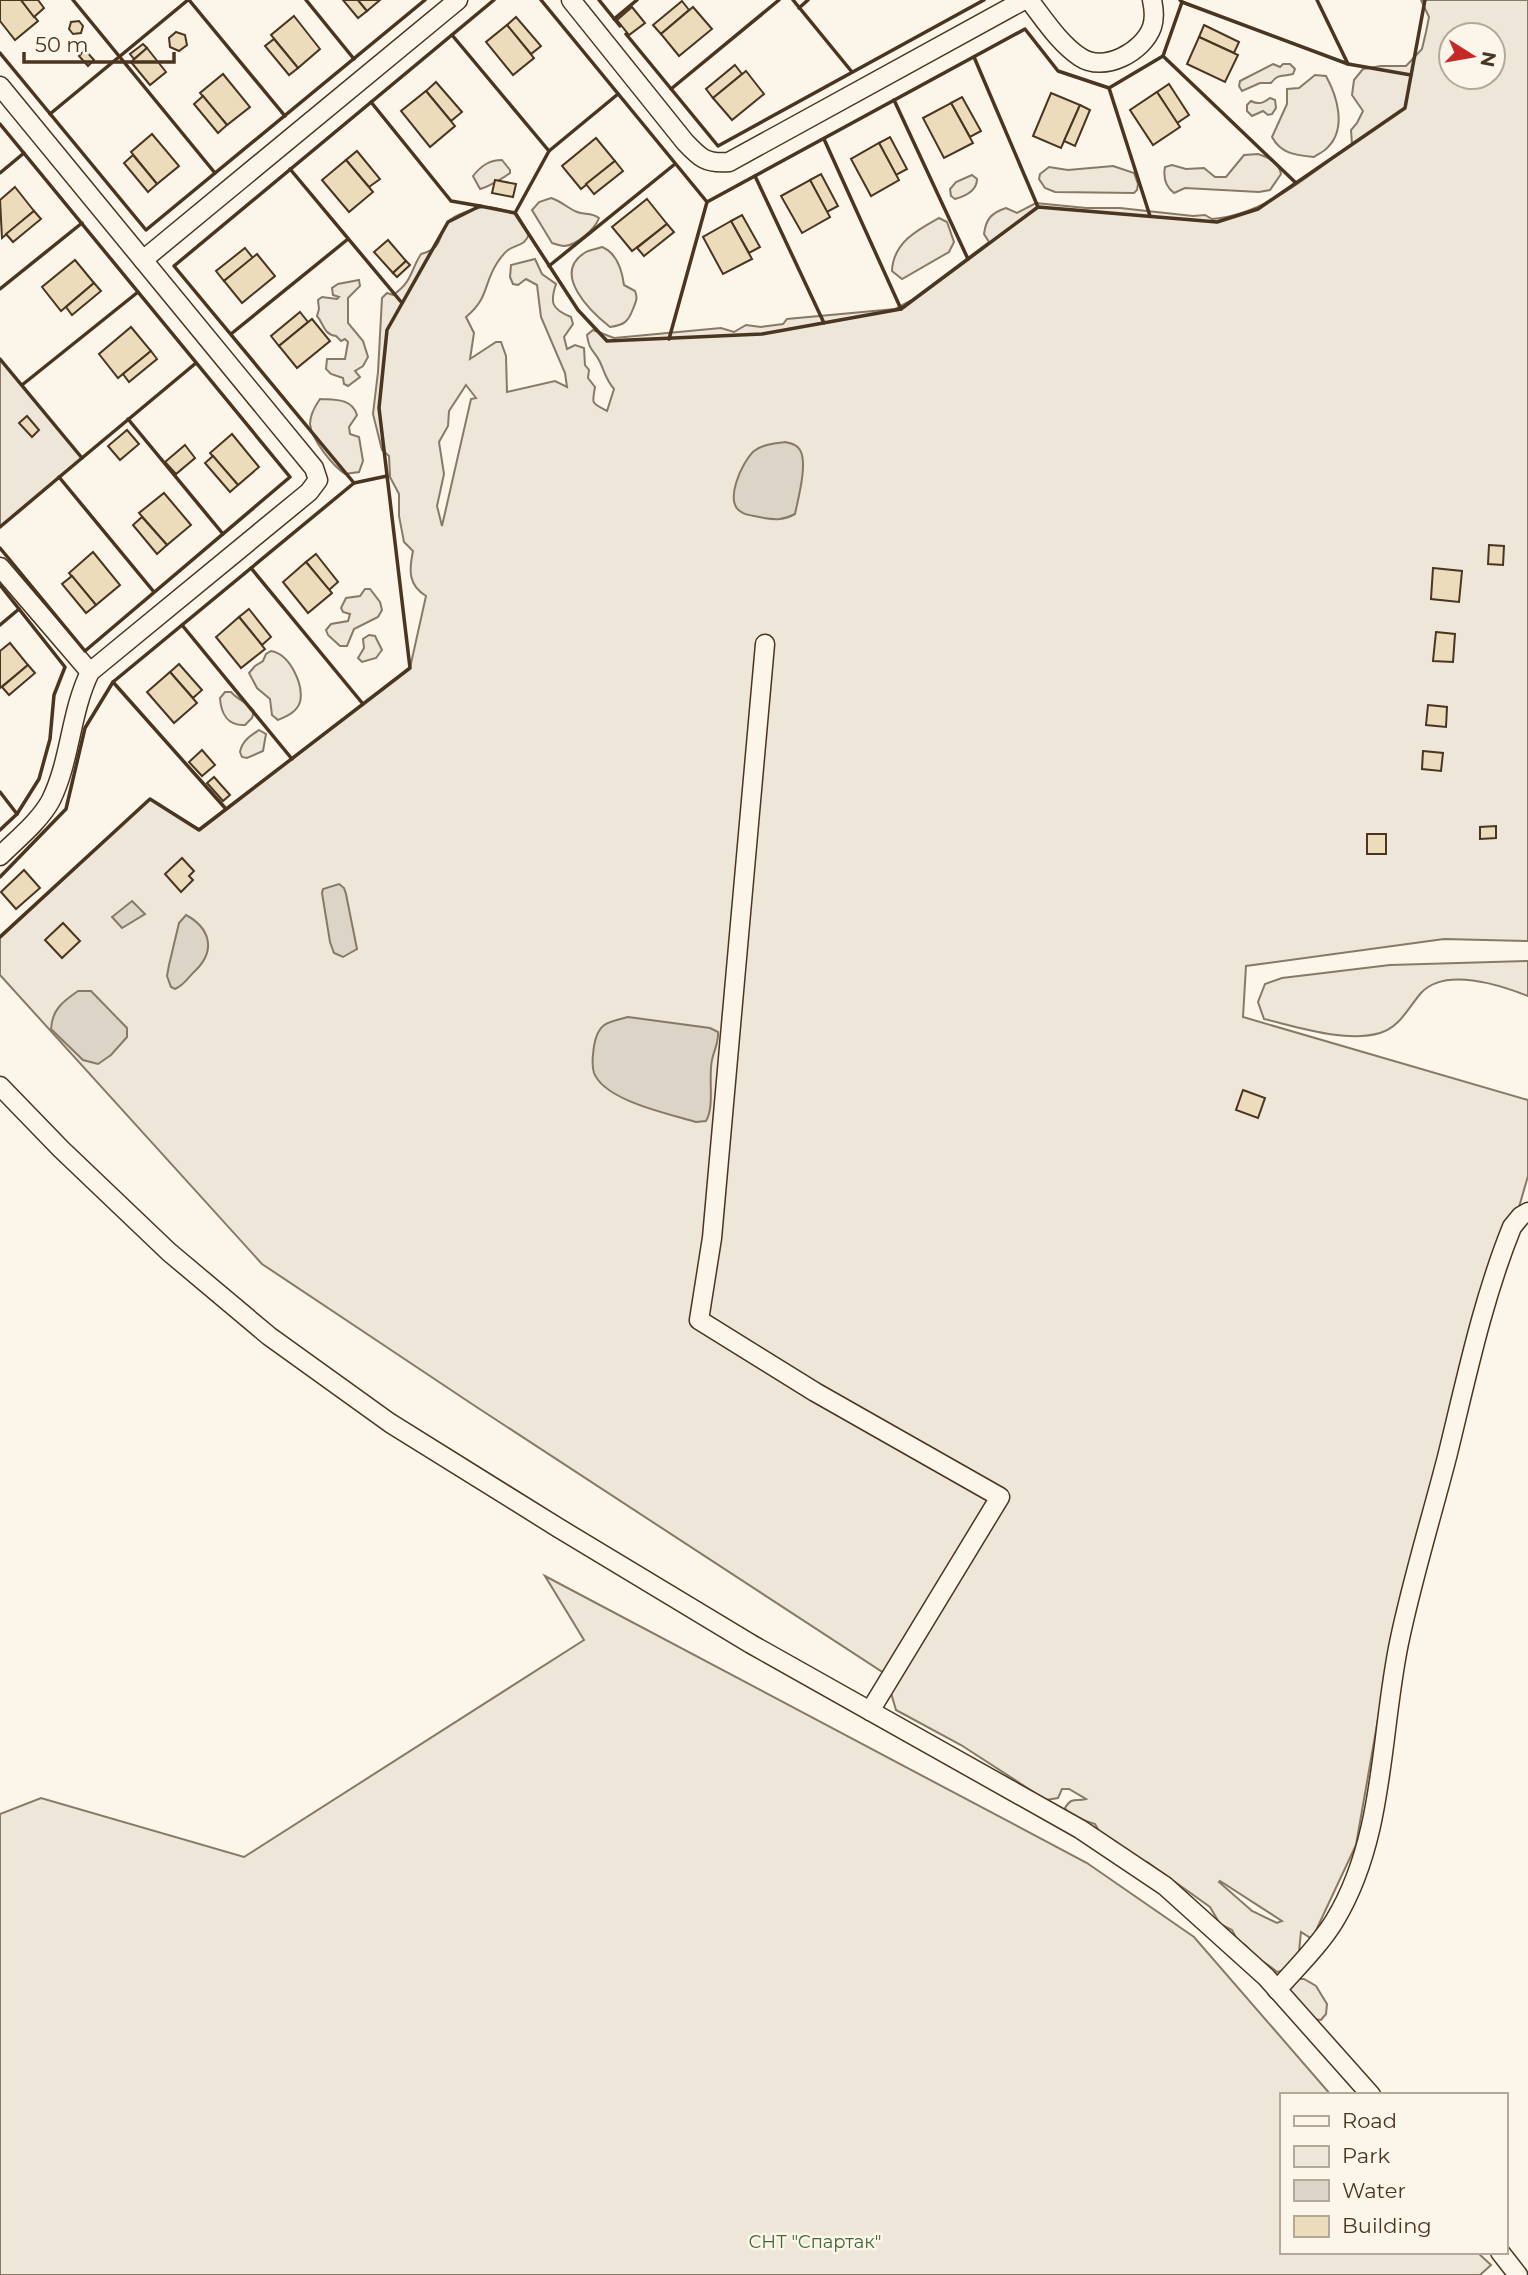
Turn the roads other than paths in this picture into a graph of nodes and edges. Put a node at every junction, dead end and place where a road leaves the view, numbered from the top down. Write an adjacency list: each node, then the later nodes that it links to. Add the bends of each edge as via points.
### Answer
1 (458, 0): 6 (street)
2 (571, 0): 4 (street, via 685,142 698,156 714,163 729,162)
3 (1152, 0): 4 (street, via 1152,28 1141,44 1124,56 1095,63 1081,58)
4 (1023, 1)
5 (0, 86): 6 (street)
6 (143, 260): 9 (street, via 314,468 317,480 309,492)
7 (0, 567): 9 (street)
8 (765, 644): 13 (street, via 712,1238 699,1320 1000,1497)
9 (90, 672): 10 (street, via 80,693 64,770 49,803)
10 (0, 856)
11 (0, 1086): 13 (street, via 169,1252 269,1336 390,1423 556,1527)
12 (1528, 1212): 14 (street, via 1512,1227 1483,1311 1410,1590 1378,1793 1355,1880 1334,1922)
13 (870, 1711): 14 (street, via 1080,1829 1166,1886)
14 (1277, 1990): 15 (street)
15 (1369, 2093)
16 (1502, 2254): 17 (street)
17 (1518, 2275)

